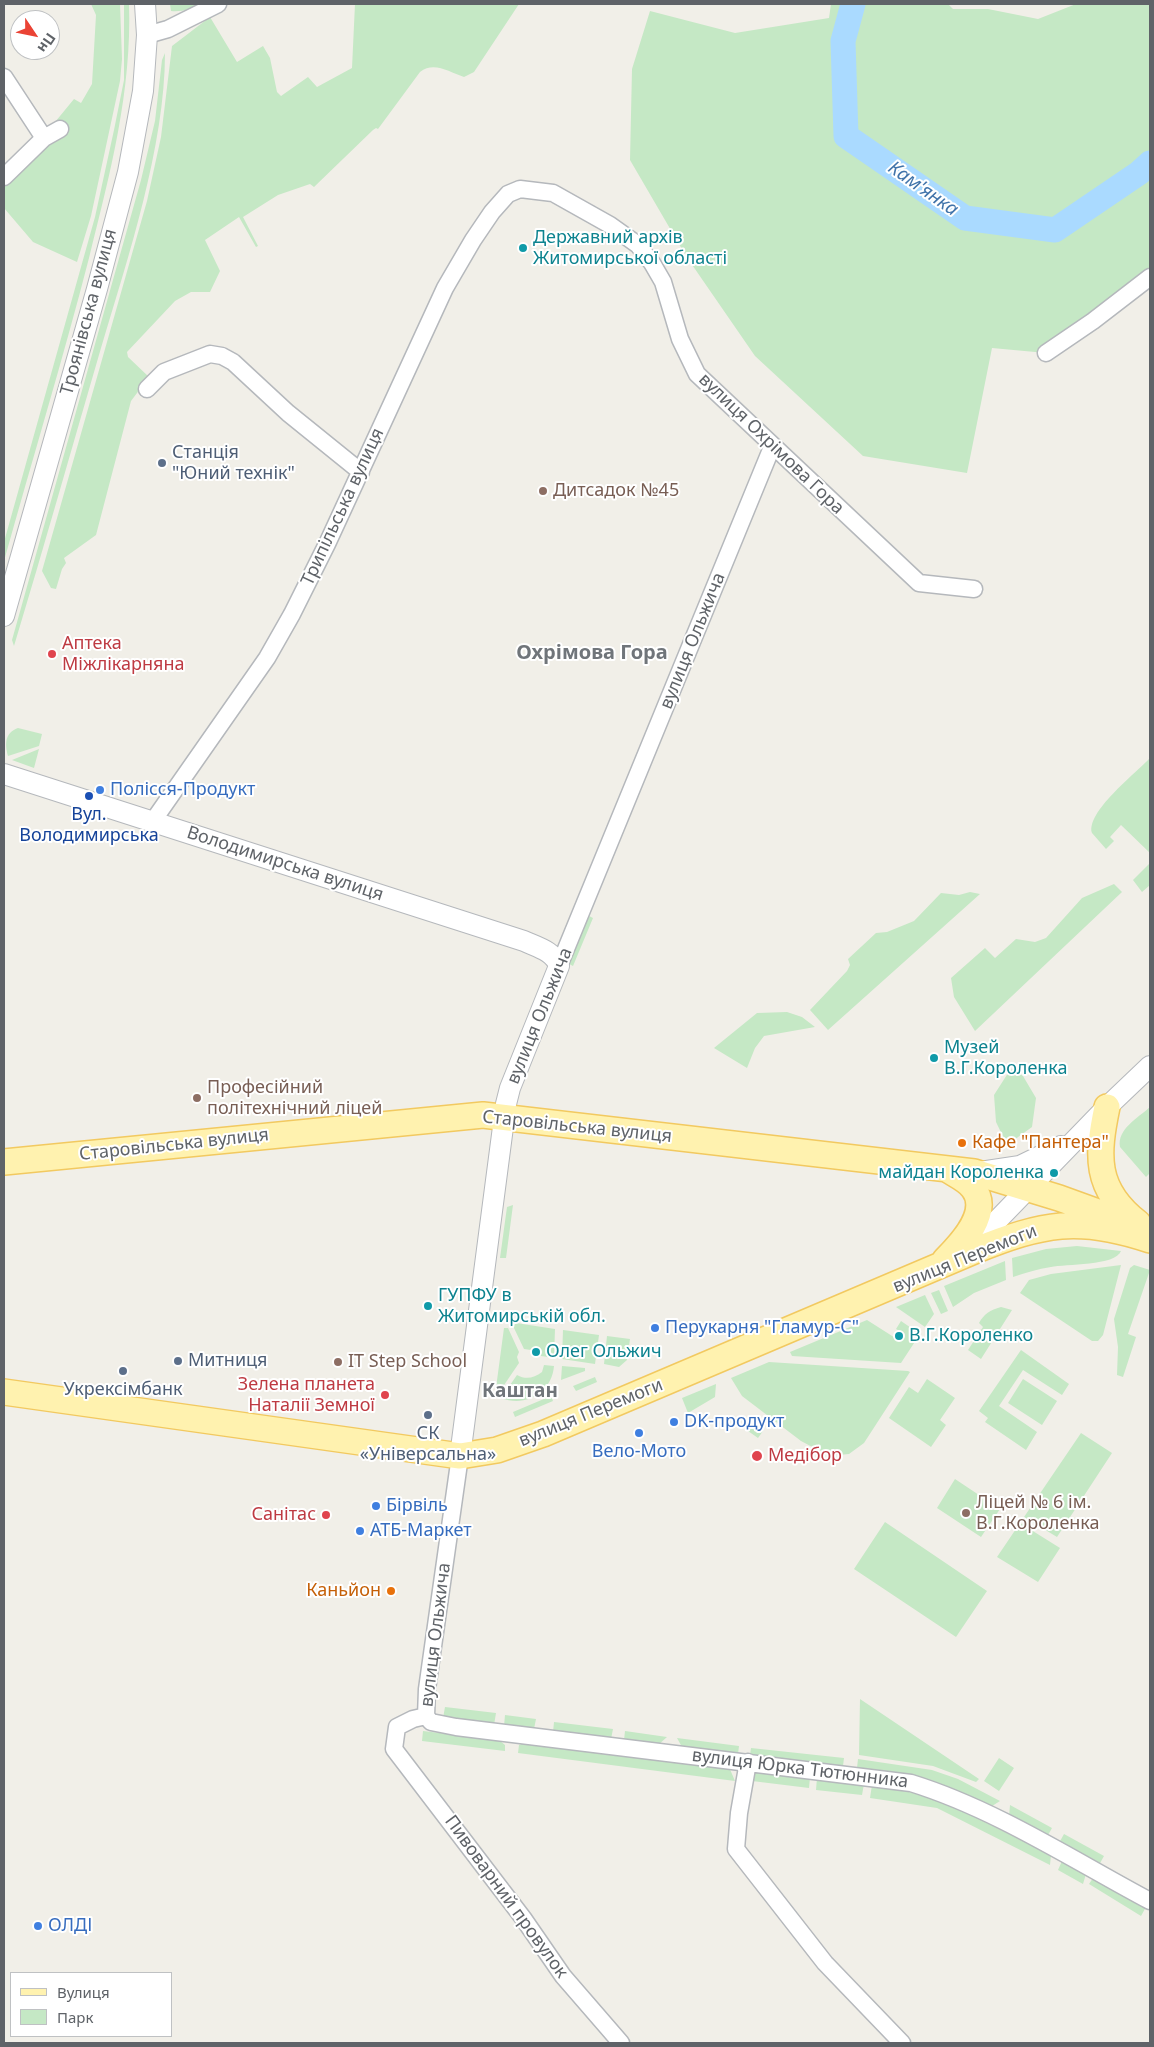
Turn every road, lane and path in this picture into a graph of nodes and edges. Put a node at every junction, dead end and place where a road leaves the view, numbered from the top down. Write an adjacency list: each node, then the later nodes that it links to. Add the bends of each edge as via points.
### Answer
1 (145, 4): 3 (street, Троянівська вулиця)
2 (218, 4): 3 (street, via 168,29)
3 (147, 35): 15 (street, Троянівська вулиця, via 143,92 128,172)
4 (4, 77): 6 (street)
5 (60, 129): 6 (street)
6 (44, 138): 7 (street)
7 (4, 178)
8 (520, 189): 12 (street, вулиця Охрімова Гора, via 553,193 638,245 663,282 680,339 697,374); 13 (street, Трипільська вулиця, via 508,194 492,212 445,288)
9 (1150, 277): 10 (street)
10 (1046, 353)
11 (148, 389): 13 (street, via 164,372 210,354 222,356)
12 (772, 447): 14 (street, вулиця Охрімова Гора, via 919,583); 18 (street, вулиця Ольжича)
13 (361, 472): 17 (street, Трипільська вулиця, via 314,570 266,658)
14 (974, 589)
15 (4, 616)
16 (4, 774): 17 (street, Володимирська вулиця)
17 (154, 822): 18 (street, Володимирська вулиця, via 524,942 548,952)
18 (559, 966): 21 (street, вулиця Ольжича, via 510,1088)
19 (1150, 1066): 20 (street)
20 (1106, 1107): 22 (street); 28 (main road, via 1100,1141 1101,1172 1117,1202)
21 (505, 1117): 23 (main road, Старовільська вулиця, via 483,1115); 24 (main road, Старовільська вулиця); 34 (street, вулиця Ольжича)
22 (1087, 1127): 25 (street, via 1062,1146 1026,1164 1011,1169); 26 (street)
23 (4, 1162)
24 (946, 1169): 25 (main road, Старовільська вулиця); 30 (main road, via 967,1182 977,1196 974,1223)
25 (974, 1172): 26 (main road, Старовільська вулиця)
26 (1029, 1188): 27 (main road); 29 (street)
27 (1122, 1220): 28 (main road); 29 (street, вулиця Перемоги, via 1093,1215 1058,1215 1018,1223)
28 (1149, 1233): 31 (main road, вулиця Перемоги, via 1101,1226 1055,1225 1028,1231)
29 (983, 1235): 30 (street, вулиця Перемоги); 31 (street)
30 (958, 1247): 31 (main road); 34 (street, вулиця Перемоги, via 579,1408 506,1437)
31 (937, 1268): 34 (main road, вулиця Перемоги, via 543,1434 497,1450)
32 (4, 1380): 34 (street, вулиця Перемоги)
33 (4, 1392): 34 (main road, вулиця Перемоги)
34 (460, 1450): 35 (street, вулиця Ольжича)
35 (426, 1716): 36 (street, вулиця Ольжича, via 397,1727); 37 (street, вулиця Юрка Тютюнника, via 431,1722 456,1727)
36 (394, 1749): 39 (street, Пивоварний провулок, via 523,1918 563,1976)
37 (748, 1762): 38 (street, вулиця Юрка Тютюнника, via 911,1783 944,1793 1050,1846); 40 (street, via 736,1849 825,1963)
38 (1150, 1902)
39 (621, 2043)
40 (902, 2043)

